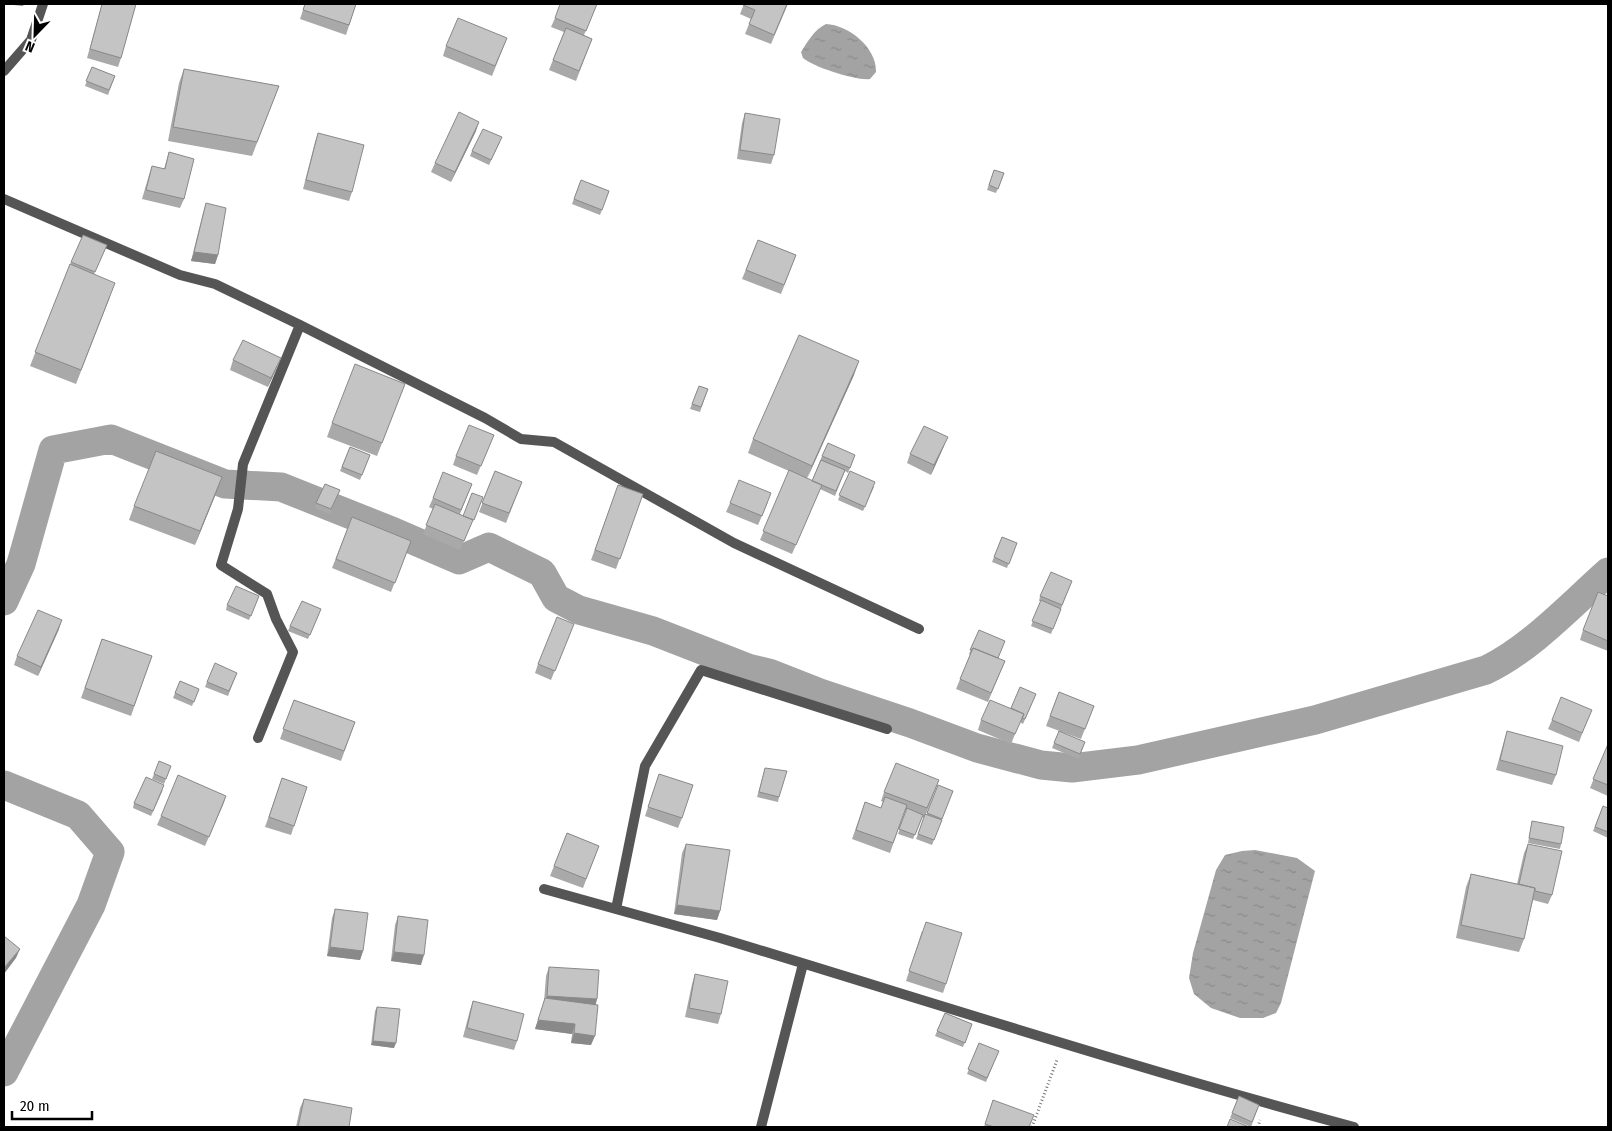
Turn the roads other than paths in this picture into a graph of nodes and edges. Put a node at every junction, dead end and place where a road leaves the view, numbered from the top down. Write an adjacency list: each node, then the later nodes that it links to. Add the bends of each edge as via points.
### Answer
1 (43, 4): 2 (street, via 31,40)
2 (4, 71)
3 (4, 199): 4 (street, via 180,275 215,284)
4 (300, 325): 5 (street, via 521,439 554,442 734,543); 7 (street, via 243,464 238,509 220,565 267,594 293,652)
5 (919, 628)
6 (887, 729): 9 (street, via 701,670 645,766)
7 (258, 738)
8 (544, 888): 9 (street)
9 (616, 909): 10 (street)
10 (803, 964): 11 (street); 12 (street, via 1264,1103)
11 (761, 1127)
12 (1354, 1127)

